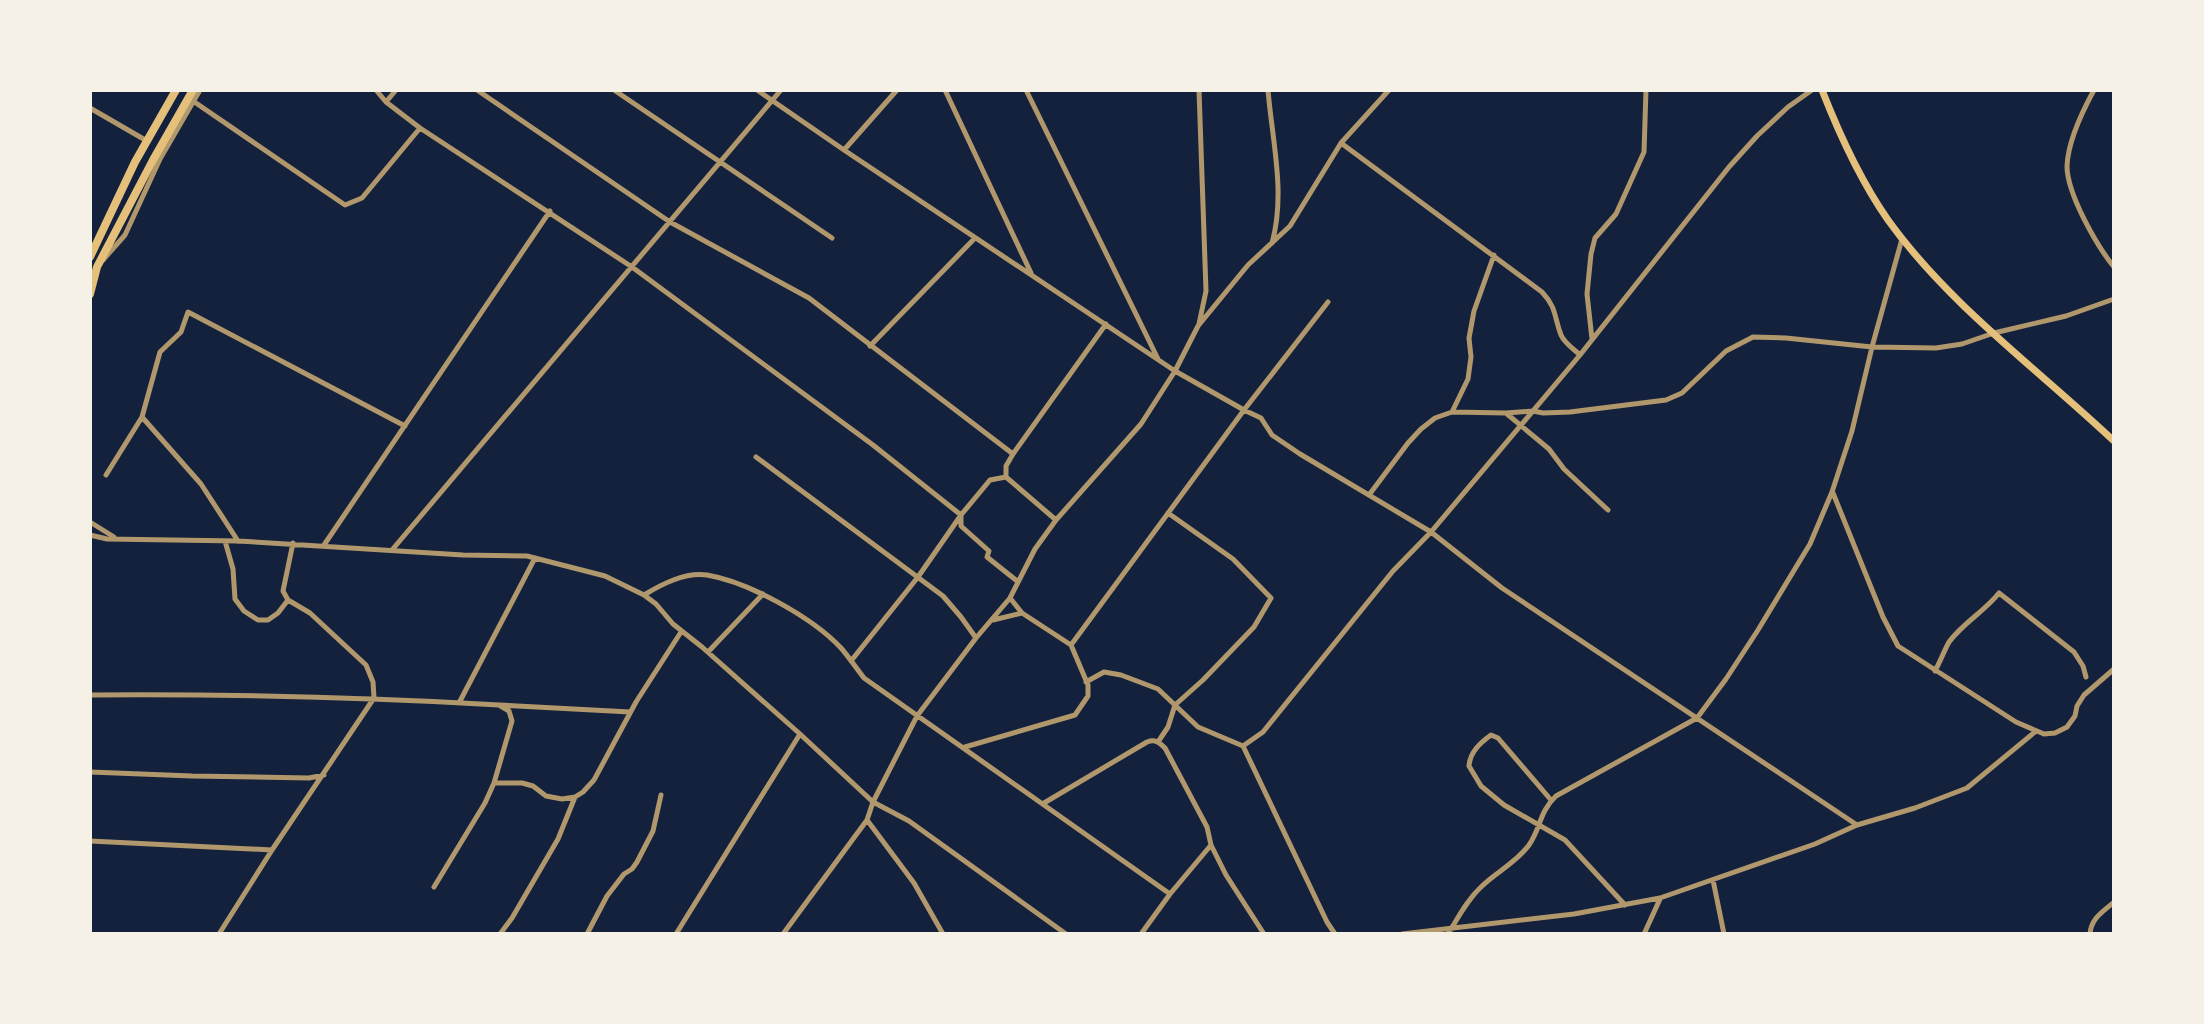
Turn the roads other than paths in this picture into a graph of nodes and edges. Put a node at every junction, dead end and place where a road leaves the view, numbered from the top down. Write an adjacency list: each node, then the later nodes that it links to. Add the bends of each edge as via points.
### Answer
1 (176, 90): 25 (highway)
2 (193, 90): 37 (highway)
3 (200, 90): 21 (street)
4 (376, 90): 22 (street)
5 (396, 90): 22 (street)
6 (477, 90): 30 (street)
7 (614, 90): 28 (street)
8 (757, 90): 20 (street)
9 (781, 90): 20 (street)
10 (897, 90): 27 (street)
11 (945, 90): 40 (street)
12 (1026, 90): 51 (street)
13 (1199, 90): 45 (street, via 1206,291)
14 (1268, 90): 34 (street, via 1278,161)
15 (1389, 90): 26 (street)
16 (1646, 90): 47 (street, via 1644,152 1591,254 1587,294)
17 (1812, 90): 47 (street, via 1729,167)
18 (1822, 90): 33 (main road, via 1866,185)
19 (2094, 90): 39 (street, via 2074,138 2068,179 2101,251)
20 (774, 100): 27 (street); 28 (street)
21 (193, 101): 24 (street, via 345,205 362,198); 37 (street, via 125,235)
22 (386, 102): 24 (street)
23 (90, 108): 25 (street)
24 (420, 128): 29 (street)
25 (147, 141): 36 (highway)
26 (1341, 143): 34 (street, via 1290,226); 35 (street)
27 (844, 150): 32 (street)
28 (720, 162): 30 (street); 31 (street)
29 (550, 211): 38 (street); 59 (street)
30 (670, 222): 38 (street); 48 (street, via 809,298)
31 (832, 238)
32 (976, 238): 40 (street); 48 (street)
33 (1903, 238): 46 (main road); 49 (street)
34 (1271, 244): 45 (street)
35 (1494, 255): 50 (street, via 1551,301 1561,336); 55 (street, via 1474,311 1468,379)
36 (90, 257)
37 (97, 267): 41 (highway)
38 (632, 267): 69 (street); 79 (street)
39 (2114, 267)
40 (1031, 273): 44 (street)
41 (90, 294)
42 (2114, 299): 46 (street)
43 (1328, 302): 53 (street)
44 (1106, 324): 51 (street); 61 (street)
45 (1198, 326): 52 (street)
46 (1994, 333): 49 (street, via 1936,348); 60 (main road)
47 (1592, 340): 50 (street)
48 (870, 346): 61 (street)
49 (1872, 347): 54 (street, via 1753,337 1726,351 1673,398 1570,412); 65 (street)
50 (1580, 355): 54 (street)
51 (1158, 359): 52 (street)
52 (1175, 371): 53 (street); 70 (street, via 1141,424)
53 (1244, 410): 66 (street, via 1261,418 1272,435); 68 (street)
54 (1533, 411): 56 (street); 58 (street)
55 (1452, 412): 56 (street); 66 (street, via 1435,418 1408,443)
56 (1506, 413): 58 (street)
57 (142, 417): 59 (street, via 160,352 181,332 188,312); 63 (street); 76 (street, via 201,484)
58 (1520, 424): 67 (street); 72 (street)
59 (405, 426): 78 (street)
60 (2114, 441)
61 (1013, 454): 64 (street)
62 (756, 457): 81 (street)
63 (106, 475)
64 (1006, 477): 69 (street, via 990,480); 70 (street)
65 (1832, 492): 95 (street, via 1893,640); 105 (street, via 1810,544)
66 (1369, 495): 72 (street)
67 (1608, 510)
68 (1168, 513): 91 (street); 102 (street, via 1233,559 1271,598 1254,627)
69 (961, 515): 81 (street); 82 (street, via 961,526 989,551 987,557)
70 (1056, 520): 82 (street)
71 (90, 522): 74 (street)
72 (1431, 532): 105 (street, via 1502,588); 109 (street, via 1393,571 1263,732)
73 (90, 535): 74 (street)
74 (115, 538): 75 (street)
75 (225, 541): 76 (street); 86 (street, via 235,599 244,611 268,620)
76 (238, 541): 77 (street)
77 (293, 543): 78 (street); 86 (street, via 283,591)
78 (323, 546): 79 (street)
79 (391, 551): 80 (street)
80 (535, 558): 84 (street, via 605,576); 100 (street)
81 (918, 577): 90 (street, via 943,596); 93 (street)
82 (1017, 581): 85 (street)
83 (763, 594): 84 (street, via 705,574 666,582); 92 (street); 93 (street, via 815,625)
84 (644, 595): 89 (street)
85 (1010, 598): 87 (street); 88 (street)
86 (288, 600): 99 (street, via 310,613 366,665)
87 (1022, 613): 88 (street); 91 (street)
88 (992, 620): 90 (street)
89 (681, 632): 92 (street); 103 (street)
90 (976, 638): 104 (street)
91 (1071, 645): 97 (street)
92 (708, 652): 107 (street)
93 (851, 661): 104 (street, via 864,678)
94 (2114, 669): 106 (street, via 2084,695 2067,727 2055,733)
95 (1935, 671): 96 (street, via 1949,642 1999,593 2074,652); 106 (street)
96 (2086, 677)
97 (1086, 682): 102 (street, via 1104,672 1121,675 1158,689); 110 (street, via 1088,696 1075,715)
98 (90, 695): 99 (street)
99 (374, 698): 100 (street); 112 (street)
100 (459, 703): 101 (street)
101 (499, 705): 103 (street); 113 (street, via 512,721)
102 (1175, 705): 108 (street); 109 (street, via 1198,727)
103 (631, 712): 115 (street, via 594,780)
104 (917, 716): 110 (street); 117 (street)
105 (1697, 718): 116 (street); 120 (street)
106 (2036, 731): 120 (street, via 1967,788)
107 (800, 734): 117 (street); 135 (street)
108 (1158, 742): 118 (street, via 1147,742); 123 (street, via 1207,827)
109 (1243, 746): 141 (street)
110 (964, 747): 118 (street)
111 (90, 772): 112 (street)
112 (324, 775): 124 (street)
113 (494, 783): 115 (street, via 522,783 546,796); 126 (street)
114 (661, 795): 134 (street, via 653,831 637,862 607,896)
115 (575, 797): 133 (street, via 558,839)
116 (1551, 800): 121 (street); 121 (street, via 1498,738 1491,735 1471,754 1469,766 1481,786)
117 (873, 802): 119 (street); 138 (street, via 909,821)
118 (1044, 803): 127 (street)
119 (867, 820): 136 (street); 137 (street, via 914,883)
120 (1857, 825): 125 (street)
121 (1539, 826): 130 (street, via 1565,840); 131 (street, via 1519,858 1476,892)
122 (90, 841): 124 (street)
123 (1211, 845): 127 (street); 140 (street)
124 (272, 850): 132 (street)
125 (1713, 880): 128 (street); 145 (street)
126 (434, 887)
127 (1170, 894): 139 (street)
128 (1660, 898): 130 (street); 144 (street)
129 (2114, 902): 146 (street, via 2090,925)
130 (1625, 905): 131 (street)
131 (1452, 927): 142 (street); 143 (street)
132 (219, 934)
133 (500, 934)
134 (587, 934)
135 (676, 934)
136 (783, 934)
137 (943, 934)
138 (1066, 934)
139 (1141, 934)
140 (1264, 934)
141 (1335, 934)
142 (1402, 934)
143 (1448, 934)
144 (1644, 934)
145 (1724, 934)
146 (2090, 934)

